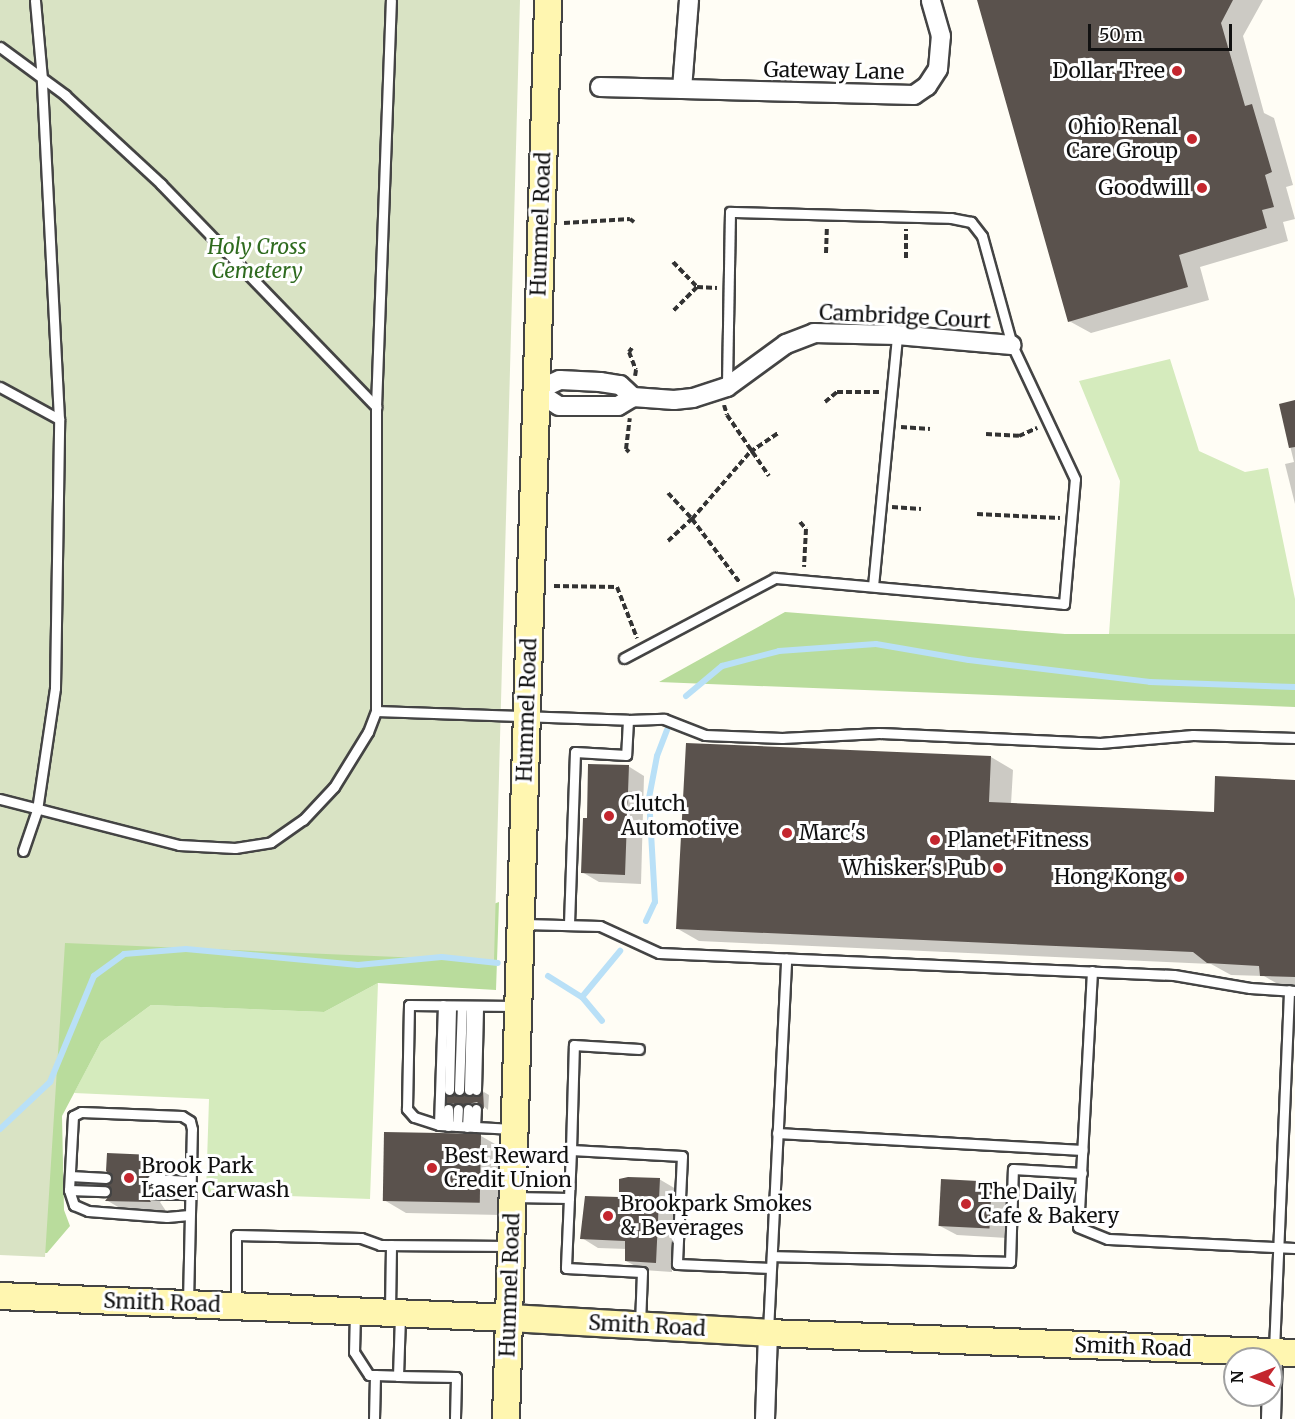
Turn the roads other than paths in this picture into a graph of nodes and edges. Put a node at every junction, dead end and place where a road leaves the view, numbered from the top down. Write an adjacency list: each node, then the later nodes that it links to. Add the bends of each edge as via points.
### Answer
1 (35, 0): 7 (lane)
2 (391, 0): 16 (lane)
3 (548, 0): 14 (street, Hummel Road)
4 (689, 0): 9 (street)
5 (931, 0): 9 (street, Gateway Lane, via 941,36 938,69 927,86 914,95)
6 (0, 47): 7 (lane)
7 (42, 79): 16 (lane, via 65,95 161,184); 17 (lane)
8 (600, 87): 9 (street, Gateway Lane)
9 (682, 89)
10 (897, 335): 11 (street, Cambridge Court); 13 (street, Cambridge Court, via 834,332 801,337); 18 (lane)
11 (1012, 345): 13 (lane, via 982,236 971,222 951,218 730,212); 18 (lane, via 1075,479 1064,604)
12 (0, 387): 17 (lane)
13 (727, 387): 15 (street, Cambridge Court, via 693,398)
14 (536, 391): 15 (street, Cambridge Court, via 559,406 618,406); 15 (street, Cambridge Court, via 560,380 600,382 620,385); 21 (street, Hummel Road)
15 (633, 397)
16 (376, 407): 20 (lane)
17 (58, 419): 25 (lane, via 55,688)
18 (873, 586): 19 (lane, via 775,578)
19 (624, 658)
20 (376, 711): 21 (lane); 25 (lane, via 368,732 334,787 303,820 271,842 234,848 179,844)
21 (527, 716): 22 (lane); 27 (street, Hummel Road)
22 (628, 720): 23 (lane, via 664,718 705,735 782,738 879,733 1100,743 1193,735); 28 (lane, via 626,754 575,752)
23 (1295, 738)
24 (0, 799): 25 (lane)
25 (37, 810): 26 (lane)
26 (23, 852)
27 (521, 924): 28 (lane); 34 (street, Hummel Road)
28 (569, 925): 29 (lane, via 608,928 658,953)
29 (786, 958): 30 (lane); 39 (lane)
30 (1092, 972): 31 (lane, via 1174,975 1250,988); 41 (lane)
31 (1292, 990): 56 (lane)
32 (447, 1005): 33 (lane); 36 (lane); 37 (lane); 37 (lane, via 409,1005 407,1109 414,1117)
33 (471, 1006): 34 (lane); 36 (lane); 36 (lane)
34 (519, 1006): 38 (street, Hummel Road)
35 (639, 1048): 40 (lane, via 574,1045)
36 (463, 1090)
37 (457, 1126): 37 (lane, via 463,1109); 38 (lane)
38 (515, 1129): 51 (street, Hummel Road)
39 (777, 1134): 41 (lane); 58 (lane)
40 (571, 1150): 52 (lane); 59 (lane, via 682,1156 677,1264)
41 (1083, 1150): 42 (lane)
42 (1082, 1173): 56 (lane, via 1078,1227 1097,1237); 58 (lane, via 1013,1170 1010,1262)
43 (70, 1176): 44 (lane); 46 (lane, via 73,1116 92,1112 182,1116 190,1121); 47 (lane)
44 (106, 1178)
45 (152, 1179): 46 (lane)
46 (190, 1180): 50 (lane)
47 (69, 1190): 48 (lane); 53 (lane, via 74,1206 88,1212)
48 (105, 1191)
49 (151, 1193): 50 (lane)
50 (189, 1194): 53 (lane)
51 (513, 1197): 52 (lane); 55 (street, Hummel Road)
52 (569, 1198): 66 (lane, via 566,1268 642,1272)
53 (189, 1215): 61 (lane)
54 (391, 1245): 55 (lane); 62 (lane, via 361,1238 236,1235); 64 (lane)
55 (512, 1246): 65 (street, Hummel Road)
56 (1277, 1247): 57 (lane); 68 (lane)
57 (1295, 1248)
58 (772, 1256): 59 (lane)
59 (771, 1268): 67 (lane)
60 (0, 1296): 61 (street, Smith Road)
61 (188, 1304): 62 (street, Smith Road)
62 (236, 1306): 63 (street, Smith Road)
63 (355, 1311): 64 (street, Smith Road); 69 (lane, via 354,1352 369,1375)
64 (395, 1313): 65 (street, Smith Road); 70 (lane)
65 (510, 1318): 66 (street, Smith Road); 73 (street, Hummel Road)
66 (640, 1326): 67 (street, Smith Road)
67 (768, 1333): 68 (street, Smith Road); 74 (street)
68 (1284, 1353): 75 (street)
69 (375, 1375): 70 (lane); 71 (lane)
70 (398, 1376): 72 (lane, via 456,1377)
71 (374, 1419)
72 (454, 1419)
73 (506, 1419)
74 (765, 1419)
75 (1271, 1419)

